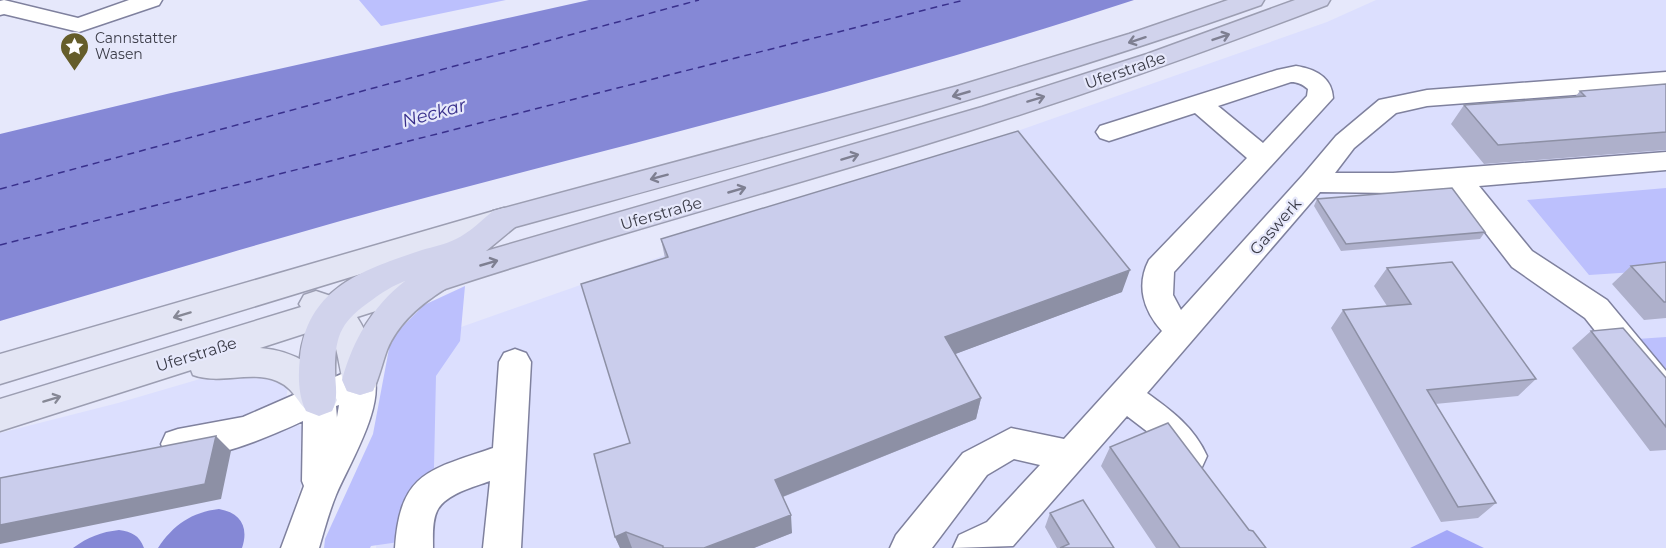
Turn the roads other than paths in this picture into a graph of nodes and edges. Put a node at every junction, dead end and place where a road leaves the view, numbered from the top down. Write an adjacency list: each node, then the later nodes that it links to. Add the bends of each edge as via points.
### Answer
1 (151, 0): 4 (street, via 79,25)
2 (1252, 0): 12 (highway, Uferstraße, one-way to 12, via 968,92)
3 (1318, 0): 13 (highway, Uferstraße, one-way to 3, via 1094,81)
4 (0, 8)
5 (1666, 80): 11 (street, Gaswerk, via 1427,98 1388,106 1345,142)
6 (1199, 103): 7 (street); 8 (street); 8 (street, via 1294,73 1317,82 1320,98)
7 (1108, 132)
8 (1264, 158): 16 (street, via 1160,268 1155,282 1158,300 1167,317)
9 (1666, 161): 10 (street)
10 (1458, 178): 11 (street, via 1394,183); 21 (street, via 1522,259 1596,309)
11 (1313, 182): 16 (street, Gaswerk)
12 (504, 219): 14 (main road, Uferstraße); 15 (highway, via 469,247 368,283)
13 (433, 280): 15 (main road, Uferstraße); 20 (highway, via 412,293 383,323 369,345)
14 (219, 303): 15 (main road, via 282,299 318,304); 19 (main road, Uferstraße, one-way to 19)
15 (333, 311): 18 (main road, Uferstraße); 20 (main road, via 354,340); 23 (highway, via 320,338)
16 (1182, 331): 22 (street, Gaswerk)
17 (515, 362): 27 (street)
18 (162, 365): 23 (main road, via 248,361 273,364 300,376); 24 (main road, Uferstraße, one-way to 18)
19 (0, 369)
20 (360, 380): 23 (street); 29 (street, via 354,417)
21 (1666, 395)
22 (1125, 396): 26 (street, Gaswerk); 28 (street, via 1169,428)
23 (319, 400): 25 (street, via 247,431); 29 (street, via 321,470)
24 (0, 415)
25 (153, 449)
26 (1071, 456): 33 (street, via 1011,443 975,465); 34 (street, Gaswerk, via 1000,534)
27 (510, 458): 31 (street, via 443,484 428,495 420,508); 32 (street)
28 (1209, 482)
29 (317, 498): 30 (street)
30 (300, 548)
31 (414, 548)
32 (502, 548)
33 (909, 548)
34 (972, 548)

